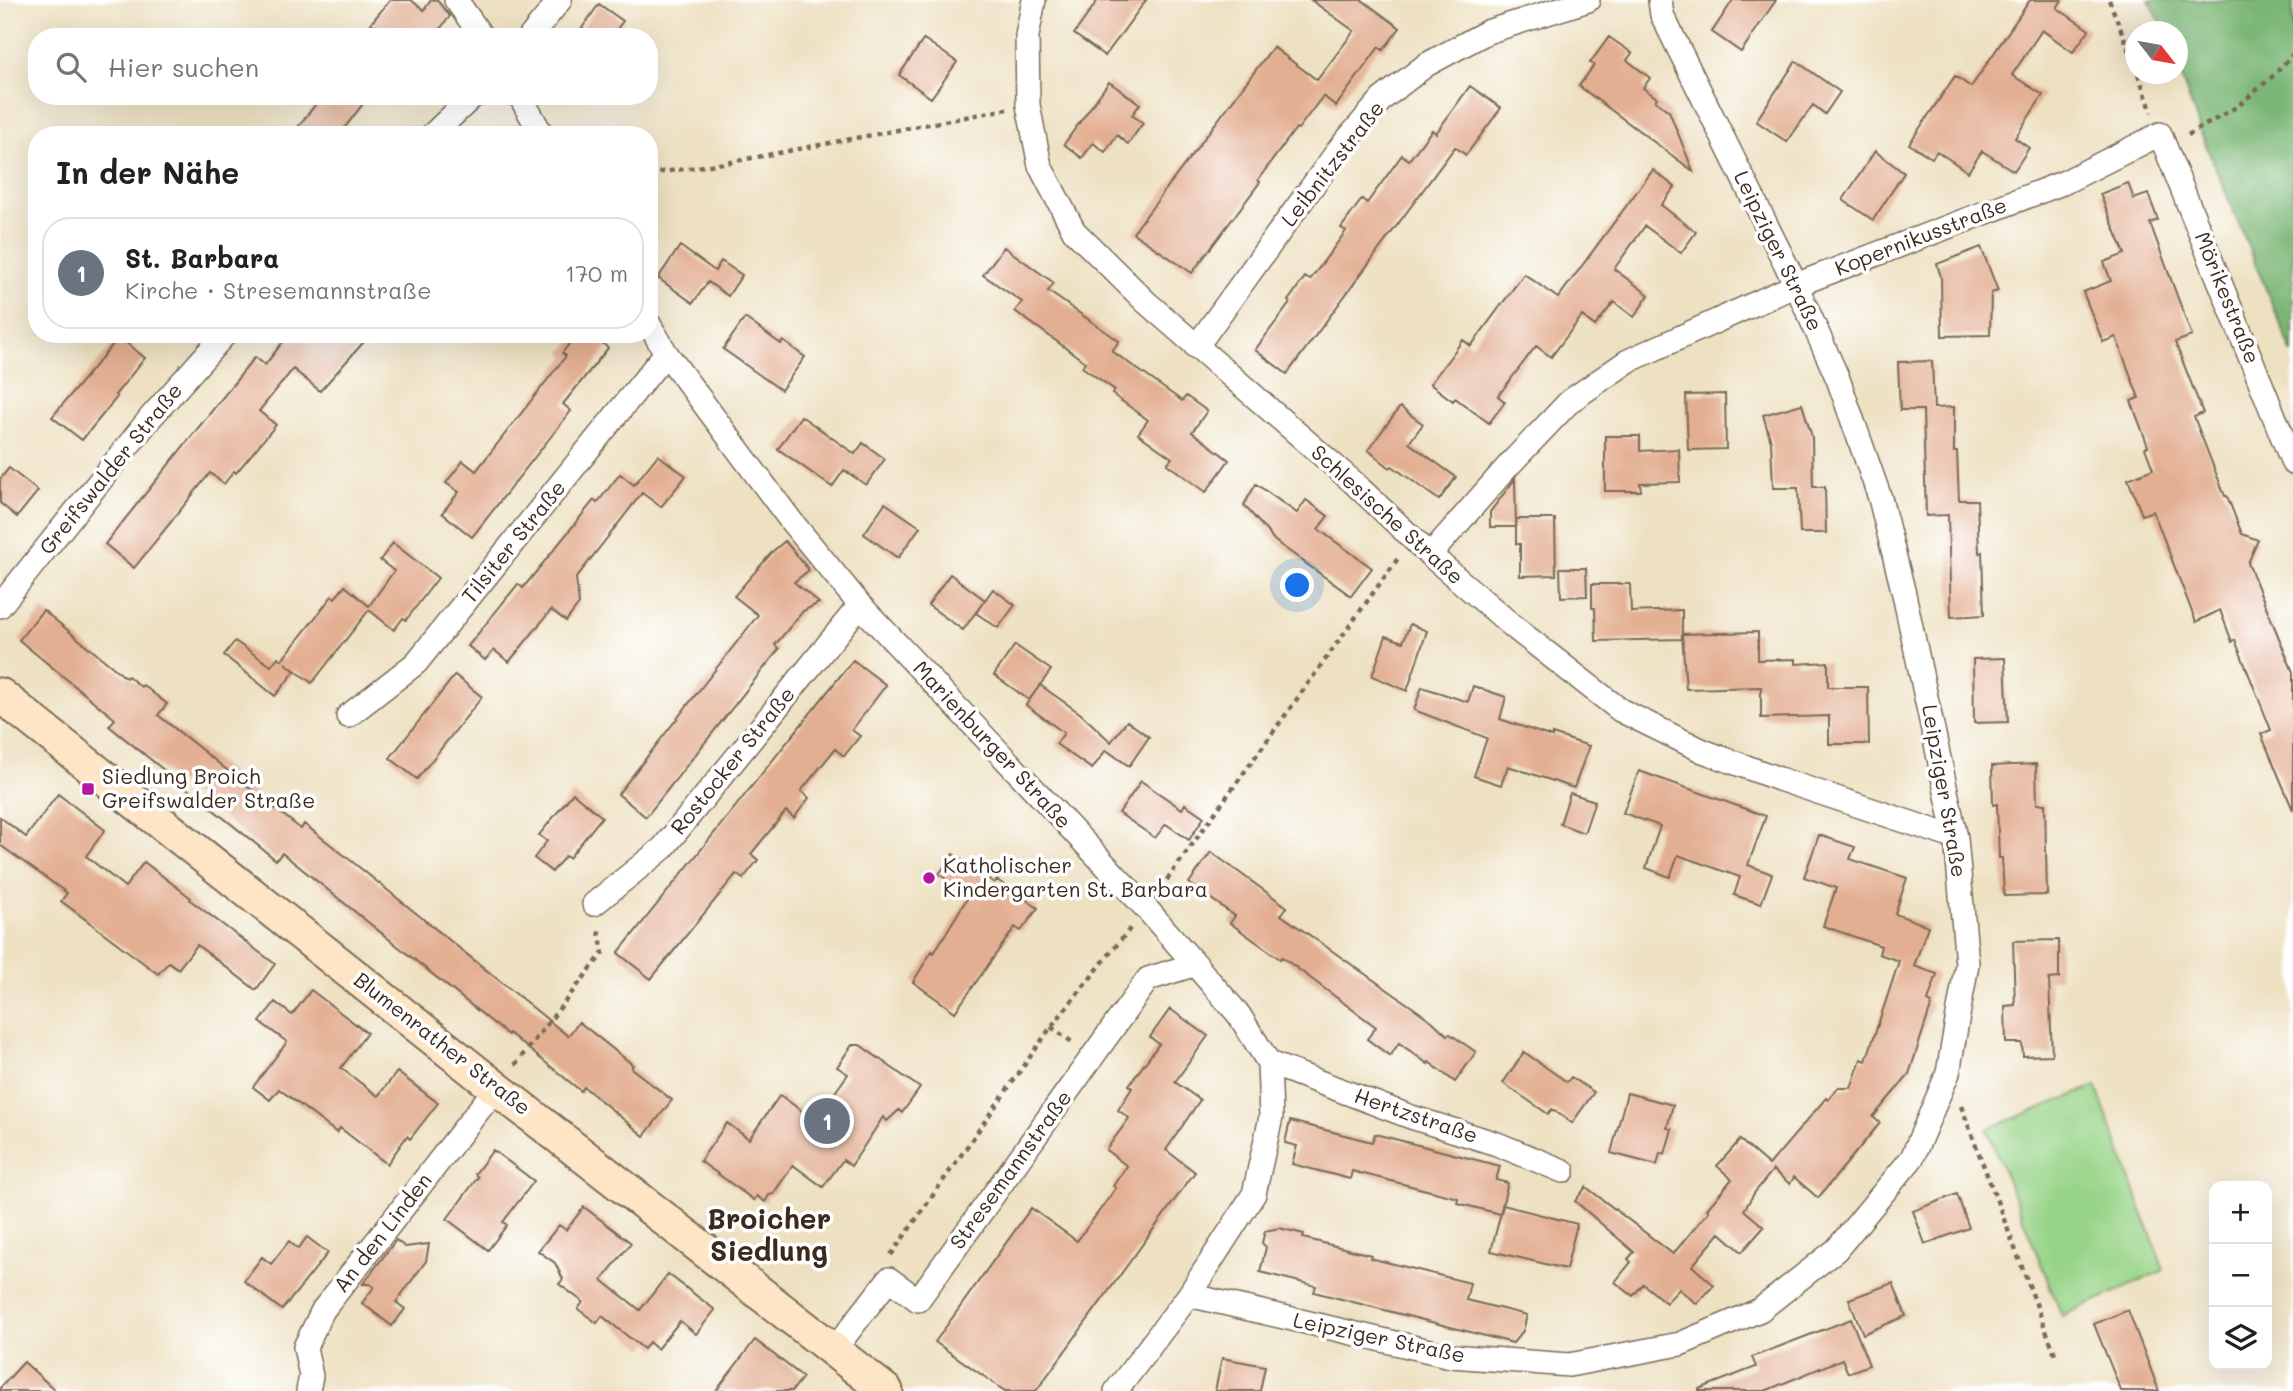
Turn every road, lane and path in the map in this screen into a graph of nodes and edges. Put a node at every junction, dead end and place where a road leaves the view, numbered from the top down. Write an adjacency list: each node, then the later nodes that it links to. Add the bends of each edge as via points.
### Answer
1 (456, 0): 7 (street)
2 (560, 0): 8 (street)
3 (1034, 0): 14 (street, Schlesische Straße, via 1027,36)
4 (1588, 0): 22 (street, Leibnitzstraße, via 1488,32 1426,65 1382,99 1340,148)
5 (1660, 0): 19 (street, Leipziger Straße, via 1662,15)
6 (2109, 0): 9 (path)
7 (476, 28)
8 (537, 28)
9 (2125, 40)
10 (2293, 54): 17 (path, via 2238,106)
11 (2142, 84): 17 (path)
12 (464, 105): 15 (street)
13 (525, 105): 16 (street)
14 (1028, 105): 18 (path); 22 (street, Schlesische Straße, via 1040,166 1074,231)
15 (441, 126)
16 (537, 126)
17 (2163, 141): 19 (street, Kopernikusstraße); 24 (street, Mörikestraße)
18 (658, 173)
19 (1796, 285): 25 (street, Kopernikusstraße, via 1628,361 1570,401); 30 (street, Leipziger Straße, via 1838,379 1880,498)
20 (658, 339): 23 (street, Marienburger Straße)
21 (217, 343): 27 (street, Greifswalder Straße, via 151,416)
22 (1196, 347): 25 (street, Schlesische Straße)
23 (666, 353): 26 (street, Marienburger Straße); 29 (street, Tilsiter Straße, via 416,663)
24 (2293, 463)
25 (1430, 555): 30 (street, Schlesische Straße, via 1620,710 1703,751); 32 (path, via 1401,555)
26 (860, 605): 31 (street, Rostocker Straße, via 663,848); 32 (street, Marienburger Straße)
27 (0, 606)
28 (0, 695): 38 (street, Blumenrather Straße)
29 (348, 716)
30 (1956, 838): 37 (street, Leipziger Straße, via 1967,964)
31 (594, 904): 38 (path, via 603,953)
32 (1146, 908): 33 (street, Marienburger Straße); 34 (path)
33 (1196, 964): 36 (street, Marienburger Straße, via 1239,1016); 40 (street, Stresemannstraße, via 1148,979 918,1300)
34 (1051, 1027): 35 (path); 40 (path, via 889,1258)
35 (1064, 1035)
36 (1269, 1063): 39 (street, Hertzstraße); 41 (street, via 1271,1117 1254,1194)
37 (1948, 1073): 41 (street, Leipziger Straße, via 1912,1157 1836,1250 1760,1310 1680,1344 1569,1365 1451,1356); 43 (path)
38 (496, 1088): 42 (street, Blumenrather Straße); 44 (street, An den Linden, via 323,1310 305,1347 311,1376)
39 (1563, 1171)
40 (889, 1279): 42 (street)
41 (1189, 1295): 46 (street)
42 (834, 1350): 45 (street, Blumenrather Straße)
43 (2055, 1354)
44 (307, 1391)
45 (886, 1391)
46 (1116, 1391)

